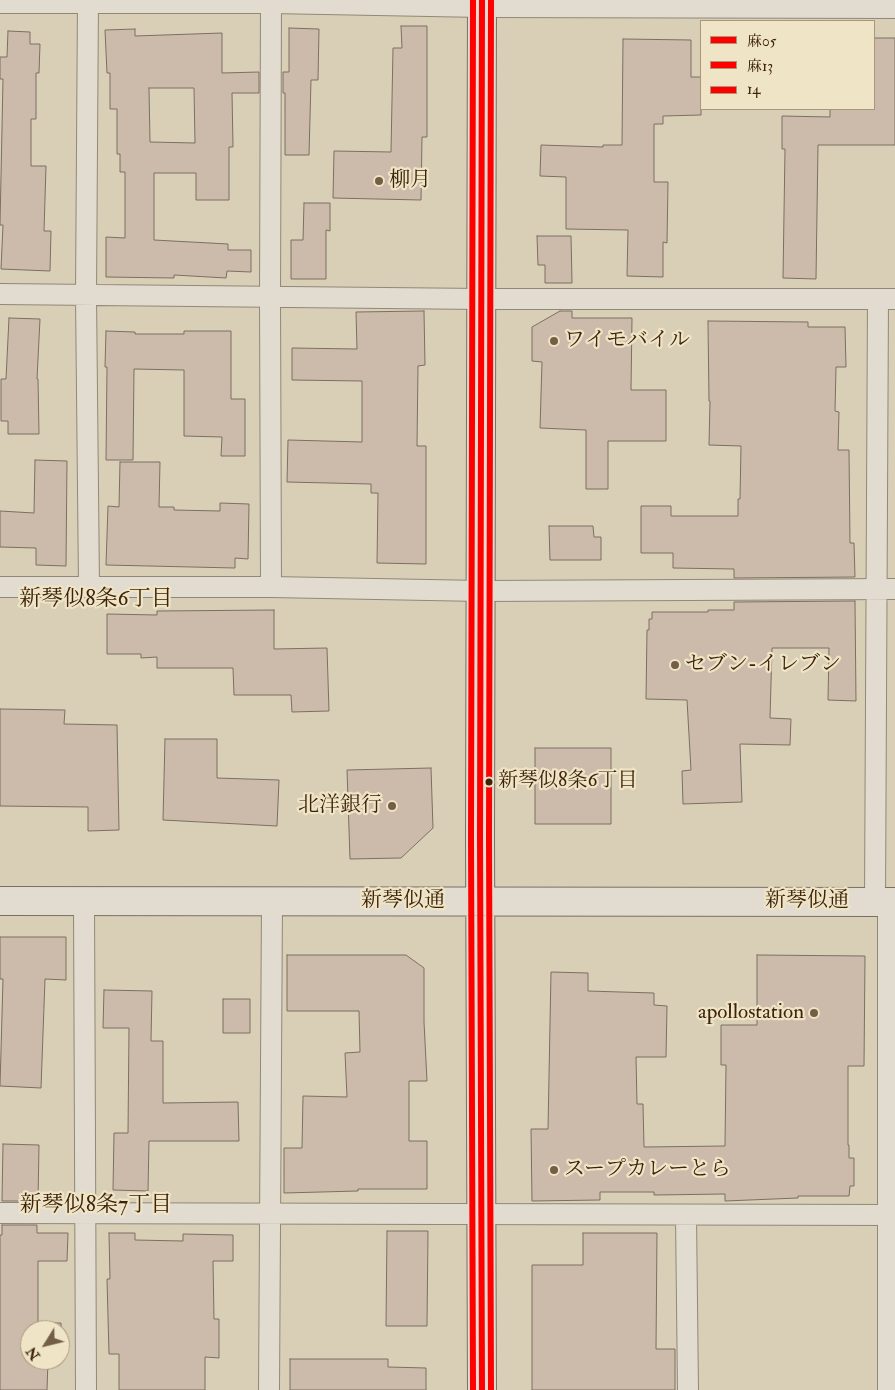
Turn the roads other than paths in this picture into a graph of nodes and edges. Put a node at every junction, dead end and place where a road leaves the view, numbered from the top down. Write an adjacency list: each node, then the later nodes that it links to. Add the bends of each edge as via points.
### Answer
1 (88, 1): 2 (street); 3 (street); 8 (street)
2 (271, 1): 4 (street); 9 (street)
3 (0, 3)
4 (482, 3): 5 (street); 10 (main road)
5 (870, 4): 6 (street)
6 (895, 8)
7 (0, 294): 8 (street)
8 (86, 295): 9 (street); 13 (street)
9 (270, 296): 10 (street); 14 (street)
10 (481, 299): 11 (street); 16 (main road)
11 (886, 299): 15 (street)
12 (0, 586): 13 (street)
13 (89, 586): 14 (street)
14 (271, 587): 16 (street)
15 (886, 589): 16 (street); 21 (street)
16 (481, 591): 20 (main road)
17 (0, 901): 18 (main road, 新琴似通)
18 (84, 901): 19 (main road, 新琴似通); 23 (street)
19 (272, 901): 20 (main road, 新琴似通); 24 (street)
20 (481, 902): 21 (main road, 新琴似通); 25 (main road)
21 (886, 902): 27 (street)
22 (0, 1213): 23 (street)
23 (86, 1213): 24 (street); 28 (street)
24 (269, 1213): 25 (street); 29 (street)
25 (482, 1215): 26 (street); 30 (main road)
26 (686, 1215): 27 (street); 31 (street)
27 (892, 1215): 32 (street)
28 (86, 1390)
29 (269, 1390)
30 (482, 1390)
31 (688, 1390)
32 (888, 1390)

